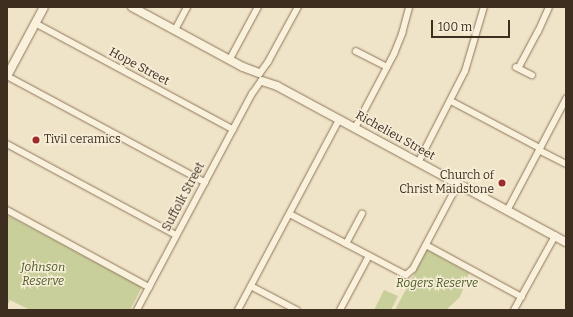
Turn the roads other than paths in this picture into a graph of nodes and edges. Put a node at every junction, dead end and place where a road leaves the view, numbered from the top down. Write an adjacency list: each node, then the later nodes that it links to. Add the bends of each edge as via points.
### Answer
1 (44, 7): 9 (street)
2 (132, 7): 10 (street, Richelieu Street)
3 (187, 7): 10 (street)
4 (258, 7): 12 (street)
5 (298, 7): 16 (street, Suffolk Street)
6 (409, 7): 13 (street, via 399,43)
7 (484, 7): 18 (street, via 470,60)
8 (549, 7): 14 (street, via 538,32 517,67)
9 (35, 23): 15 (street); 21 (street, Hope Street)
10 (175, 30): 12 (street, Richelieu Street)
11 (356, 51): 13 (street)
12 (230, 59): 16 (street, Richelieu Street)
13 (387, 67): 20 (street)
14 (532, 75)
15 (7, 76): 26 (street)
16 (261, 77): 19 (street, Richelieu Street); 21 (street, Suffolk Street)
17 (566, 99): 23 (street)
18 (451, 101): 23 (street); 24 (street)
19 (339, 120): 20 (street, Richelieu Street); 30 (street)
20 (355, 128): 24 (street, Richelieu Street)
21 (233, 129): 26 (street, Suffolk Street)
22 (7, 144): 32 (street)
23 (540, 149): 25 (street); 29 (street)
24 (418, 162): 27 (street, Richelieu Street)
25 (566, 164)
26 (204, 182): 32 (street, Suffolk Street)
27 (458, 184): 29 (street, Richelieu Street); 36 (street)
28 (7, 210): 39 (street)
29 (507, 211): 33 (street, Richelieu Street)
30 (290, 214): 35 (street); 38 (street)
31 (362, 214): 35 (street)
32 (176, 235): 39 (street, Suffolk Street)
33 (555, 236): 34 (street, Richelieu Street); 40 (street)
34 (566, 242)
35 (346, 244): 37 (street)
36 (426, 245): 37 (street, via 408,275); 40 (street)
37 (369, 256): 44 (street)
38 (251, 286): 42 (street); 43 (street)
39 (149, 287): 41 (street, Suffolk Street)
40 (522, 297): 45 (street)
41 (138, 310)
42 (238, 310)
43 (297, 310)
44 (340, 310)
45 (514, 310)

